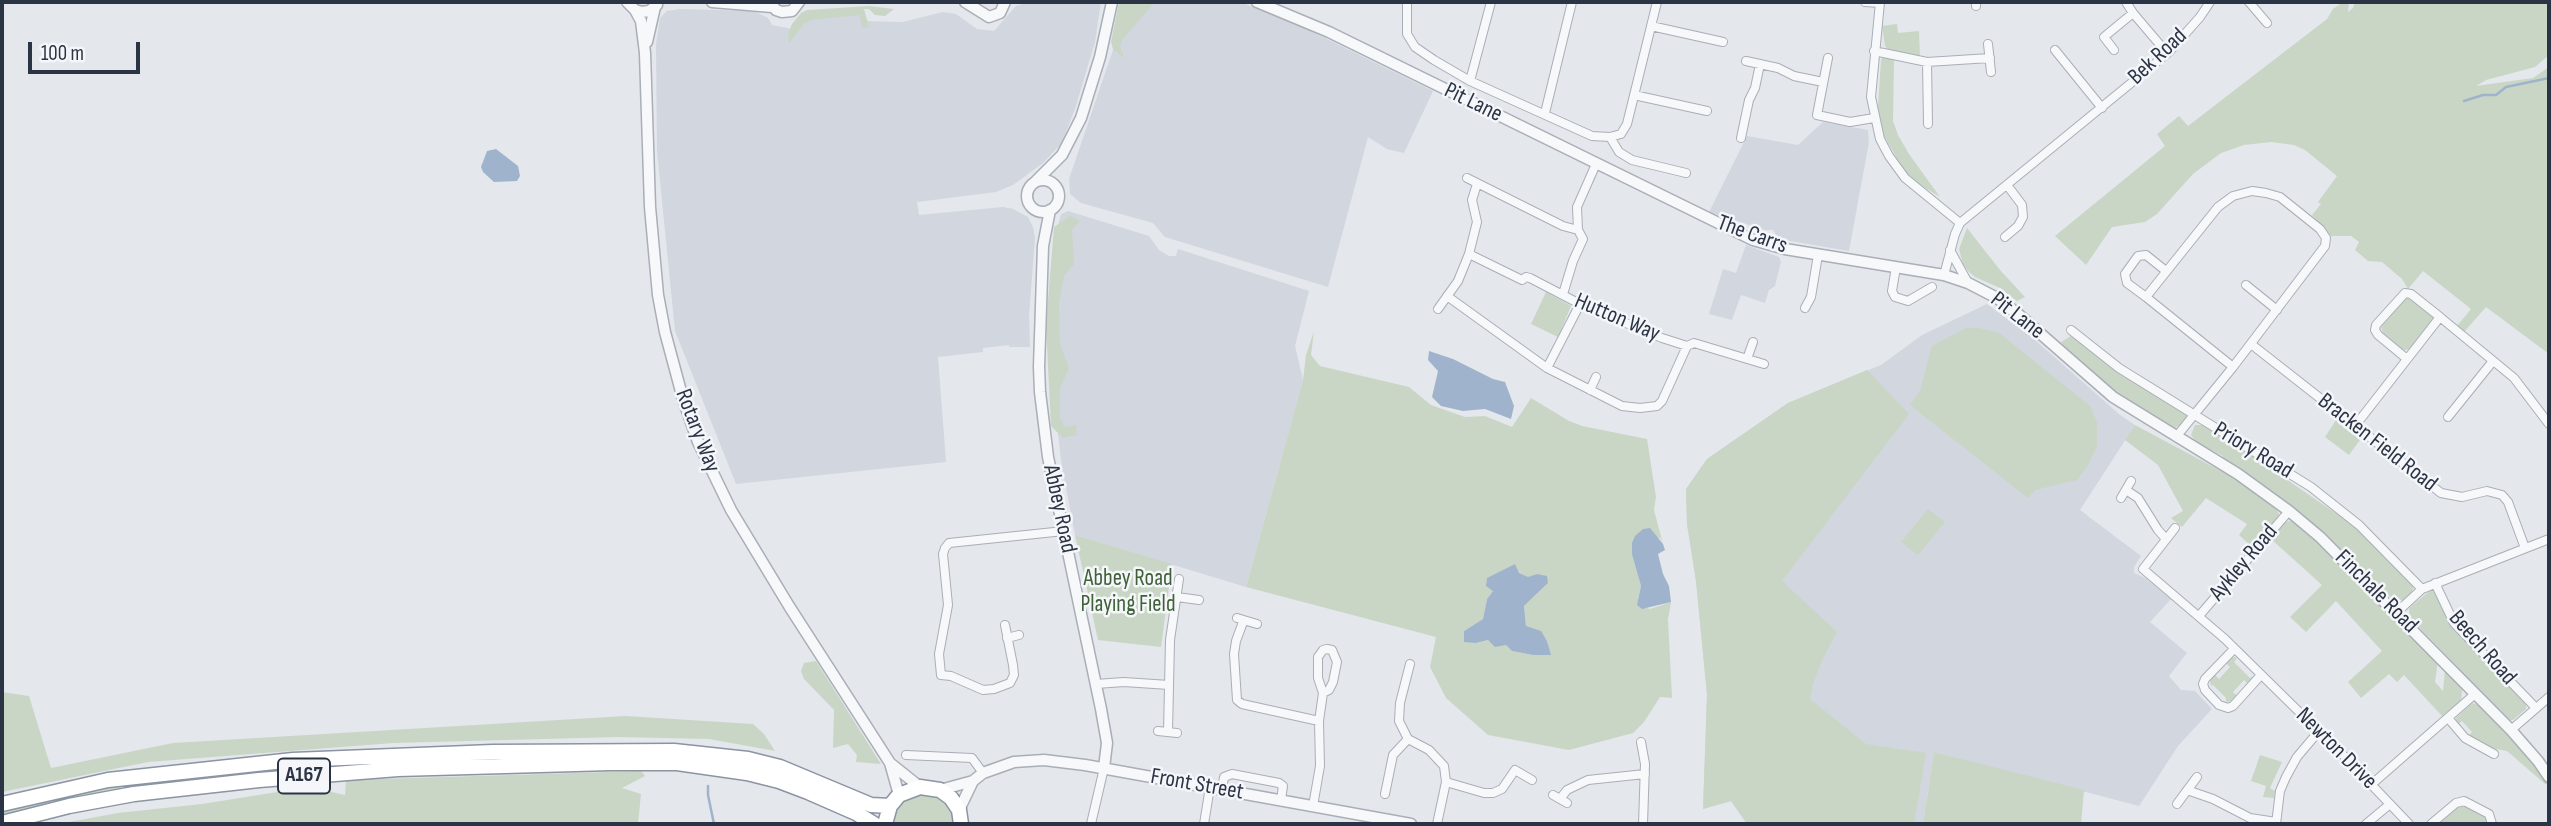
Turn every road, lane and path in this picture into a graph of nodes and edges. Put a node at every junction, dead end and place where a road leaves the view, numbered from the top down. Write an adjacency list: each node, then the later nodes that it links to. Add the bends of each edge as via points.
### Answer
1 (712, 2): 16 (street)
2 (965, 2): 20 (street)
3 (1016, 2): 22 (street)
4 (1107, 2): 25 (street)
5 (1112, 2): 25 (street)
6 (1257, 2): 53 (street, Pit Lane, via 1329,32)
7 (1406, 2): 40 (street, via 1407,34 1415,47)
8 (1491, 2): 40 (street)
9 (1572, 2): 47 (street)
10 (1657, 2): 26 (street)
11 (1865, 2): 12 (street)
12 (1880, 2): 30 (street)
13 (2126, 2): 23 (street)
14 (2210, 2): 33 (street, Bek Road)
15 (2249, 2): 24 (street)
16 (750, 3): 18 (street)
17 (659, 4): 21 (street, via 642,12); 32 (street, Rotary Way)
18 (771, 4): 19 (street, via 782,12)
19 (800, 4)
20 (976, 5): 22 (street, via 989,17)
21 (631, 6): 32 (street, Rotary Way, via 640,21)
22 (1004, 6)
23 (2133, 13): 29 (street, via 2104,37); 33 (street)
24 (2267, 23)
25 (1106, 25): 52 (street, via 1081,118)
26 (1651, 26): 27 (street); 42 (street)
27 (1723, 42)
28 (1988, 44): 35 (street)
29 (2114, 50)
30 (1874, 51): 37 (street); 48 (street)
31 (2054, 51): 43 (street)
32 (645, 53): 140 (street, Rotary Way, via 653,258 665,332 683,399 731,510)
33 (2167, 53): 43 (street, Bek Road)
34 (1828, 58): 41 (street)
35 (1990, 58): 37 (street); 39 (street)
36 (1746, 61): 38 (street)
37 (1927, 62): 44 (street)
38 (1760, 64): 41 (street); 51 (street)
39 (1992, 72)
40 (1470, 81): 47 (street)
41 (1823, 82): 48 (street, via 1817,115 1850,122)
42 (1634, 95): 46 (street); 50 (street, via 1627,124 1621,134)
43 (2102, 108): 58 (street, Bek Road)
44 (1928, 110): 45 (street); 49 (street)
45 (1938, 110)
46 (1707, 111)
47 (1545, 113): 50 (street, via 1592,135)
48 (1874, 118): 63 (street, via 1896,168)
49 (1928, 124)
50 (1611, 137): 56 (street, via 1619,152 1632,160 1683,173)
51 (1741, 138)
52 (1062, 155): 55 (street); 59 (street)
53 (1596, 164): 60 (street, Pit Lane); 64 (street, Hutton Way, via 1577,207)
54 (1467, 178): 57 (street)
55 (1036, 181): 59 (street, via 1048,180); 61 (street, via 1027,196)
56 (1678, 181)
57 (1477, 184): 64 (street); 68 (street, via 1472,200 1477,222)
58 (2007, 185): 63 (street, Bek Road); 65 (street, via 2022,205 2023,217)
59 (1057, 188): 62 (street, via 1058,201)
60 (1688, 209): 69 (street, The Carrs, via 1753,240)
61 (1035, 210): 62 (street); 66 (street)
62 (1050, 210): 66 (street)
63 (1960, 223): 67 (street)
64 (1578, 230): 77 (street, Hutton Way, via 1583,239)
65 (2005, 237)
66 (1043, 246): 105 (street, Abbey Road, via 1040,393)
67 (1951, 250): 73 (street); 74 (street)
68 (1469, 254): 77 (street); 78 (street)
69 (1818, 255): 70 (street, The Carrs); 81 (street, The Carrs)
70 (1830, 257): 71 (street, Pit Lane)
71 (1896, 267): 73 (street, Pit Lane); 76 (street, via 1895,298 1908,301)
72 (2166, 271): 79 (street); 79 (street, via 2146,255 2138,257 2125,274 2127,283); 83 (street, via 2218,207 2233,196 2252,191 2280,197 2326,238 2318,259)
73 (1944, 275): 74 (street, Pit Lane)
74 (1968, 283): 101 (street, Pit Lane, via 2007,304 2113,397)
75 (2246, 285): 83 (street)
76 (1932, 287)
77 (1563, 294): 80 (street, Hutton Way)
78 (1447, 296): 82 (street); 94 (street)
79 (2146, 297): 93 (street)
80 (1580, 304): 88 (street, Hutton Way); 94 (street)
81 (1805, 308)
82 (1438, 309)
83 (2277, 310): 87 (street)
84 (2440, 317): 90 (street); 90 (street, via 2405,293 2376,325 2378,335); 91 (street)
85 (2071, 330): 97 (street, Priory Road, via 2119,368)
86 (1753, 342): 89 (street)
87 (2251, 344): 93 (street); 100 (street, Bracken Field Road)
88 (1687, 346): 89 (street, Hutton Way, via 1694,343); 96 (street, via 1657,406 1622,406)
89 (1747, 359): 92 (street, Hutton Way)
90 (2407, 359): 100 (street)
91 (2493, 361): 98 (street); 99 (street, via 2514,378)
92 (1764, 364)
93 (2233, 367): 97 (street)
94 (1547, 368): 96 (street)
95 (1596, 377): 96 (street)
96 (1590, 390)
97 (2194, 415): 101 (street); 111 (street, Priory Road, via 2331,502)
98 (2448, 417)
99 (2549, 424)
100 (2355, 426): 108 (street, Bracken Field Road, via 2441,493 2502,495)
101 (2176, 437): 103 (street, Finchale Road)
102 (2121, 498): 106 (street, via 2129,486)
103 (2289, 510): 114 (street, Finchale Road); 115 (street, Aykley Road)
104 (2175, 528): 106 (street)
105 (1064, 531): 122 (street, via 949,543 943,554 948,605 939,654); 125 (street, Abbey Road)
106 (2166, 538): 115 (street, Newton Drive, via 2143,569)
107 (2549, 540): 108 (street)
108 (2525, 548): 110 (street)
109 (1180, 579): 112 (street)
110 (2435, 583): 111 (street); 130 (street, Beech Road, via 2454,623)
111 (2422, 589): 114 (street)
112 (1177, 597): 113 (street); 126 (street)
113 (1199, 600)
114 (2397, 612): 128 (street, Finchale Road)
115 (2199, 616): 120 (street, Newton Drive)
116 (1257, 624): 132 (street, via 1240,620 1234,654 1237,700)
117 (1005, 625): 119 (street)
118 (1018, 635): 119 (street)
119 (1007, 638): 122 (street, via 1014,675 1010,683 982,690)
120 (2234, 649): 123 (street, Newton Drive); 123 (street, via 2203,684 2219,705 2233,706)
121 (1410, 664): 136 (street, via 1413,678 1399,712)
122 (941, 675): 124 (street)
123 (2262, 675): 134 (street, Newton Drive)
124 (931, 678)
125 (1096, 684): 126 (street); 142 (street, Abbey Road, via 1107,743)
126 (1169, 685): 135 (street, via 1163,732)
127 (1323, 694): 127 (street, via 1318,657 1327,649 1337,662 1333,682); 132 (street)
128 (2475, 694): 131 (street); 133 (street, Finchale Road)
129 (2549, 696): 130 (street)
130 (2536, 708): 133 (street)
131 (2448, 718): 138 (street, via 2465,738); 151 (street)
132 (1319, 721): 164 (street, via 1320,766)
133 (2511, 730): 147 (street, Finchale Road)
134 (2319, 731): 151 (street, Newton Drive); 168 (street, via 2286,777)
135 (1177, 733)
136 (1408, 739): 150 (street, via 1438,758); 157 (street, via 1393,755)
137 (1642, 742): 145 (street)
138 (2494, 754)
139 (906, 755): 144 (street, via 972,758)
140 (890, 763): 152 (street); 160 (street)
141 (1506, 764): 143 (street)
142 (1104, 768): 144 (street, Front Street, via 1028,760); 153 (street, Front Street); 171 (street)
143 (1515, 770): 148 (street); 150 (street, via 1502,789 1493,793)
144 (983, 773): 149 (street, Front Street)
145 (1645, 774): 158 (street, via 1588,780 1567,790); 175 (street)
146 (2197, 776): 154 (street)
147 (2549, 777)
148 (1532, 780)
149 (973, 781): 155 (street, Front Street); 165 (street, Front Street)
150 (1446, 782): 174 (street)
151 (2372, 785): 163 (street, Newton Drive)
152 (919, 787): 155 (highway); 160 (highway)
153 (1210, 788): 156 (street, Front Street); 172 (street)
154 (2188, 789): 162 (street); 168 (street, via 2249,818)
155 (940, 790): 165 (highway)
156 (1222, 790): 159 (street, Front Street); 159 (street, via 1224,777 1232,774 1279,783 1283,786)
157 (1385, 794)
158 (1560, 799)
159 (1281, 800): 164 (street, Front Street)
160 (895, 801): 161 (highway, A167, via 871,804 748,759 636,750 292,760 108,780); 170 (highway)
161 (2, 804)
162 (2177, 804)
163 (2390, 804): 176 (street); 177 (street, Newton Drive)
164 (1313, 806): 166 (street, Front Street)
165 (960, 817)
166 (1375, 821): 173 (street, Front Street)
167 (2, 823): 169 (highway, A167, via 134,794 259,780 374,770 611,763 677,764 747,773 808,792)
168 (2276, 823)
169 (874, 824)
170 (885, 824)
171 (1091, 824)
172 (1204, 824)
173 (1411, 824)
174 (1437, 824)
175 (1643, 824)
176 (2366, 824)
177 (2409, 824)
178 (2431, 824): 179 (street, via 2461,801 2489,814)
179 (2492, 824)

